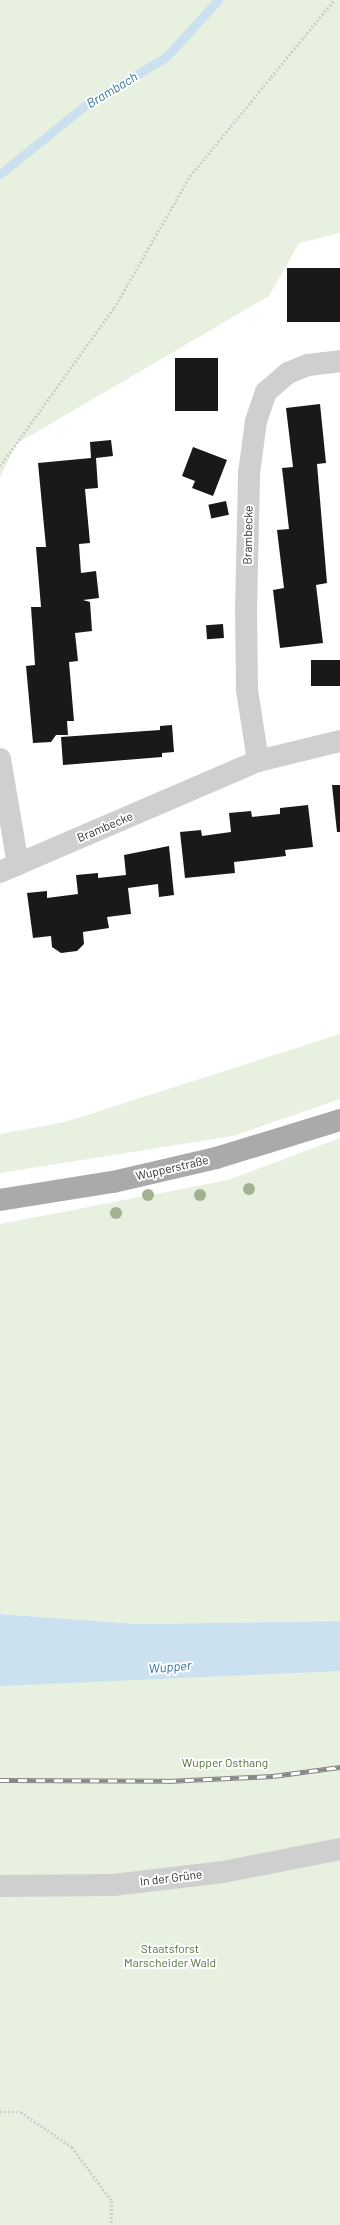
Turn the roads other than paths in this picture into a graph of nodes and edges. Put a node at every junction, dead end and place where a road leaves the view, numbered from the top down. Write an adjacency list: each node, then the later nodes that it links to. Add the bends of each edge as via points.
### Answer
1 (340, 360): 4 (street, Brambecke, via 308,365 288,373 266,392 256,421 249,473 246,618 247,690)
2 (340, 740): 4 (street, Brambecke)
3 (0, 759): 5 (street, Brambecke)
4 (258, 762): 5 (street, Brambecke)
5 (9, 868)
6 (340, 1120): 7 (main road, Wupperstraße, via 216,1158 113,1182)
7 (0, 1200)
8 (340, 1849): 9 (street, In der Grüne, via 223,1872 113,1884)
9 (0, 1886)

